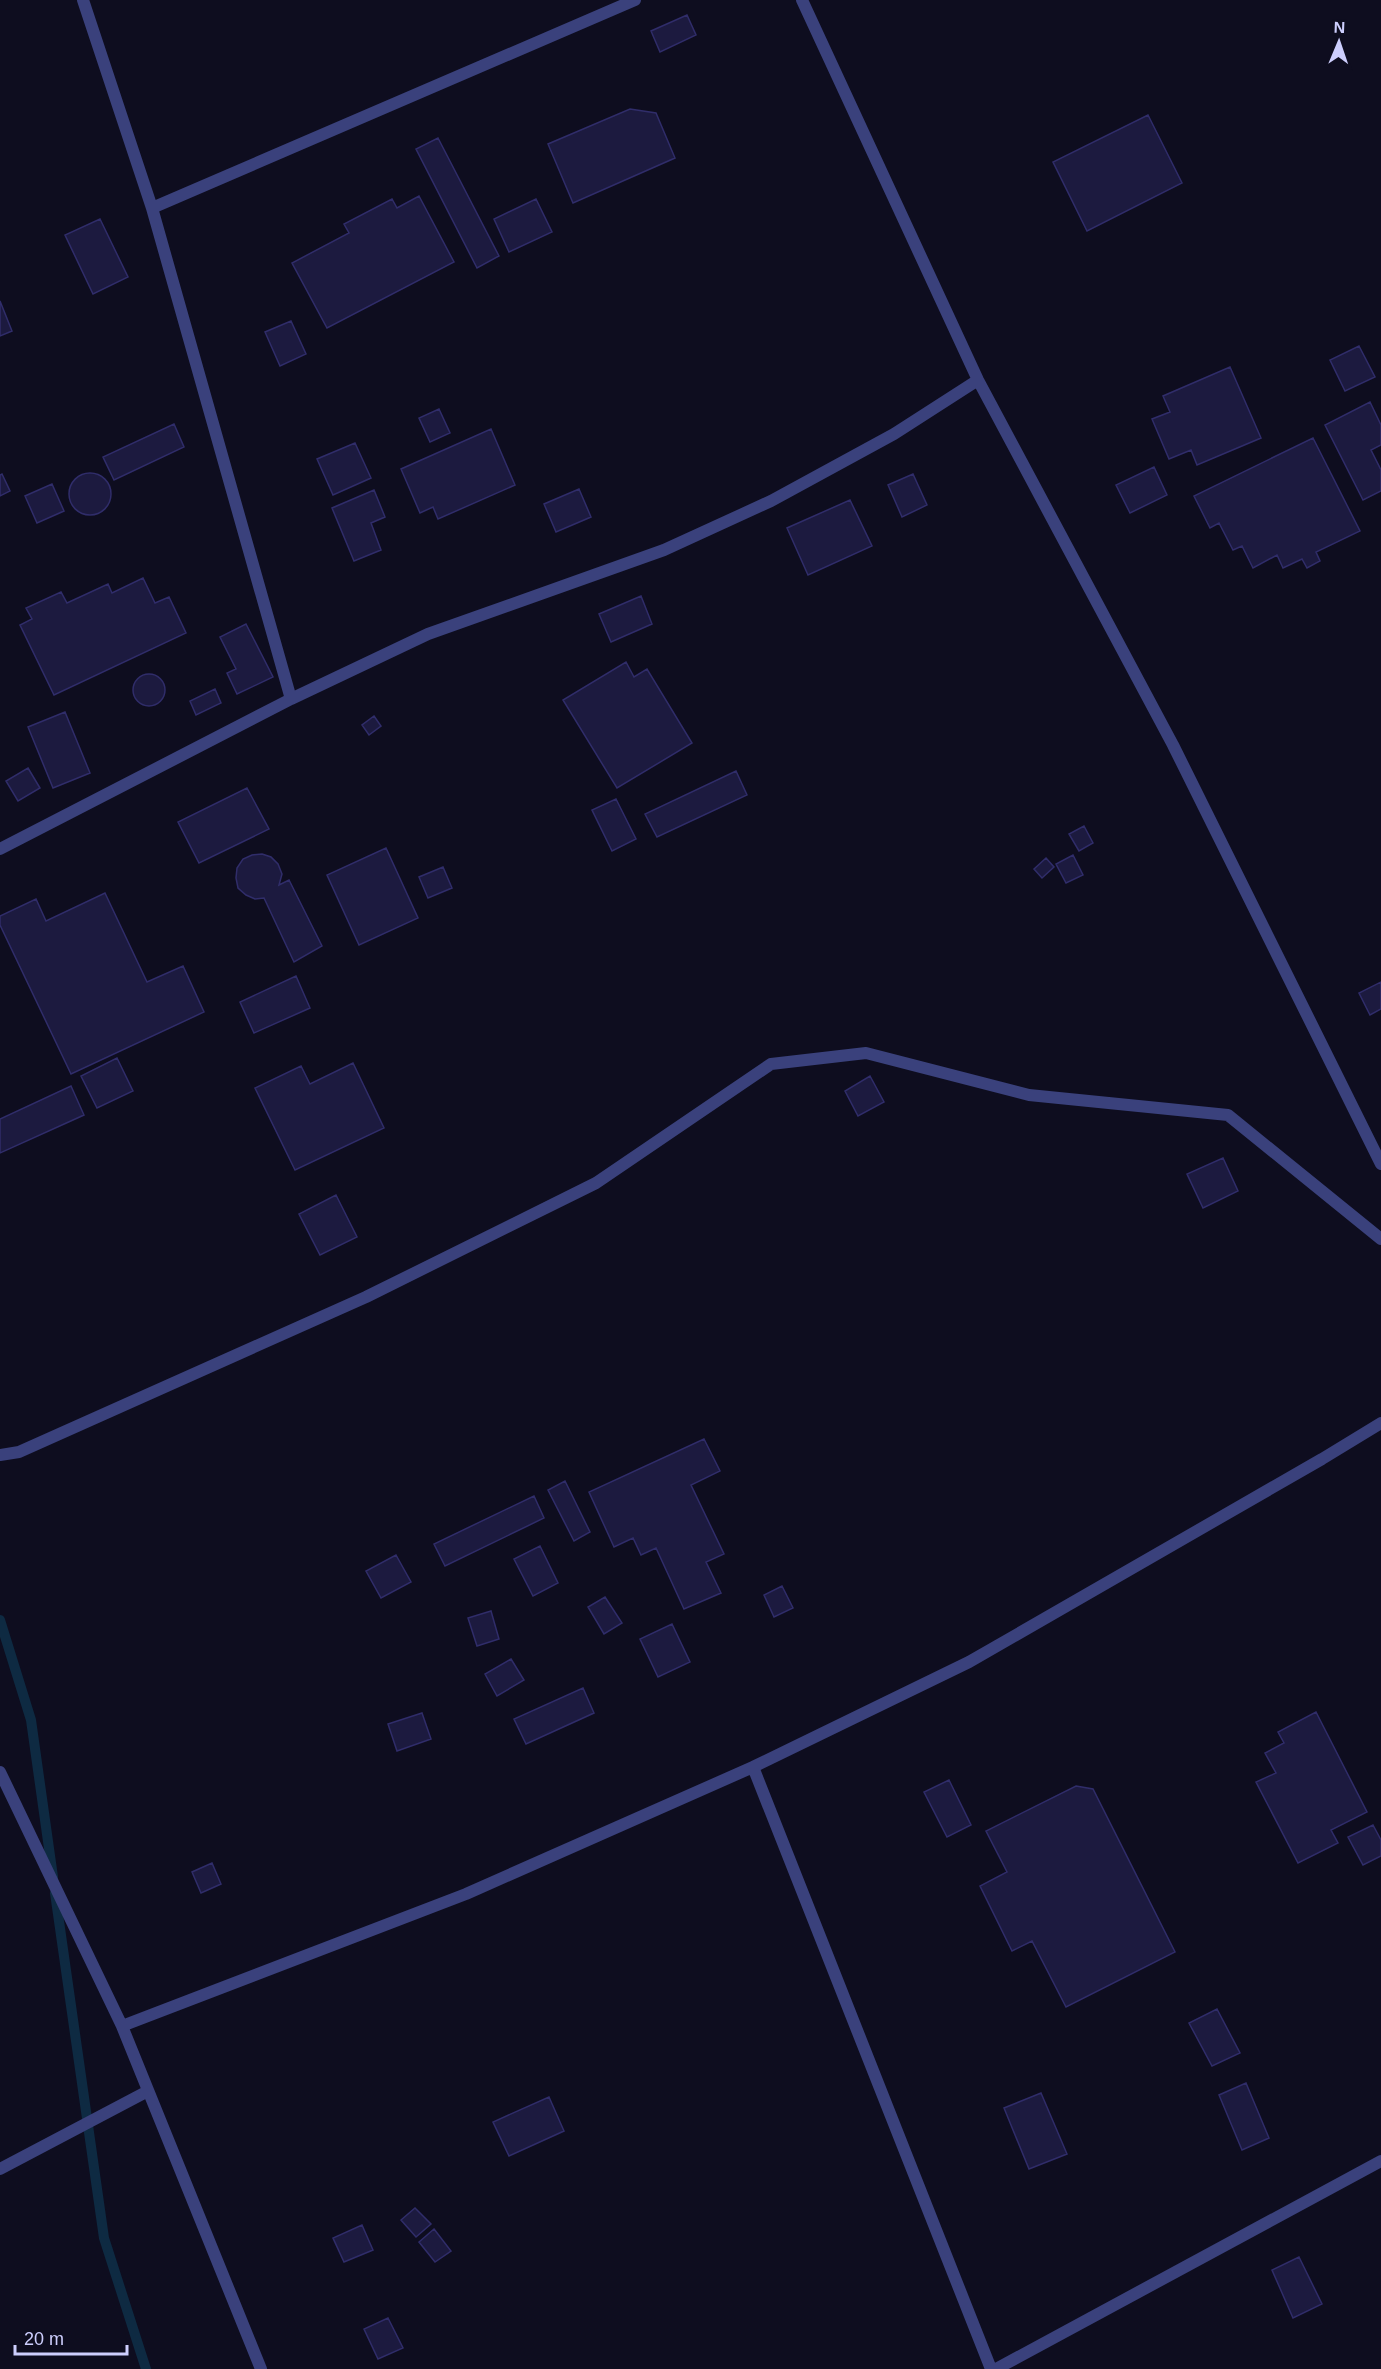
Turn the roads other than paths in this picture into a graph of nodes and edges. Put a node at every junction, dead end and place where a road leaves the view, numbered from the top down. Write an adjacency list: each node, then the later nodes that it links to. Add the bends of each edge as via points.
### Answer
1 (83, 0): 4 (street)
2 (634, 0): 4 (street)
3 (802, 0): 5 (street)
4 (153, 208): 6 (street)
5 (978, 380): 6 (street, via 894,434 771,501 664,549 428,634); 8 (street, via 1173,745)
6 (291, 699): 7 (street)
7 (0, 849)
8 (1381, 1164)
9 (1381, 1239): 11 (street, via 1228,1115 1029,1095 866,1053 771,1064 596,1183 366,1297 20,1452)
10 (1381, 1423): 12 (street, via 969,1662)
11 (0, 1455)
12 (753, 1767): 14 (street, via 466,1894); 19 (street)
13 (0, 1772): 14 (street)
14 (122, 2026): 15 (street)
15 (148, 2091): 17 (street); 18 (street)
16 (1381, 2161): 19 (street)
17 (0, 2169)
18 (261, 2369)
19 (993, 2369)

